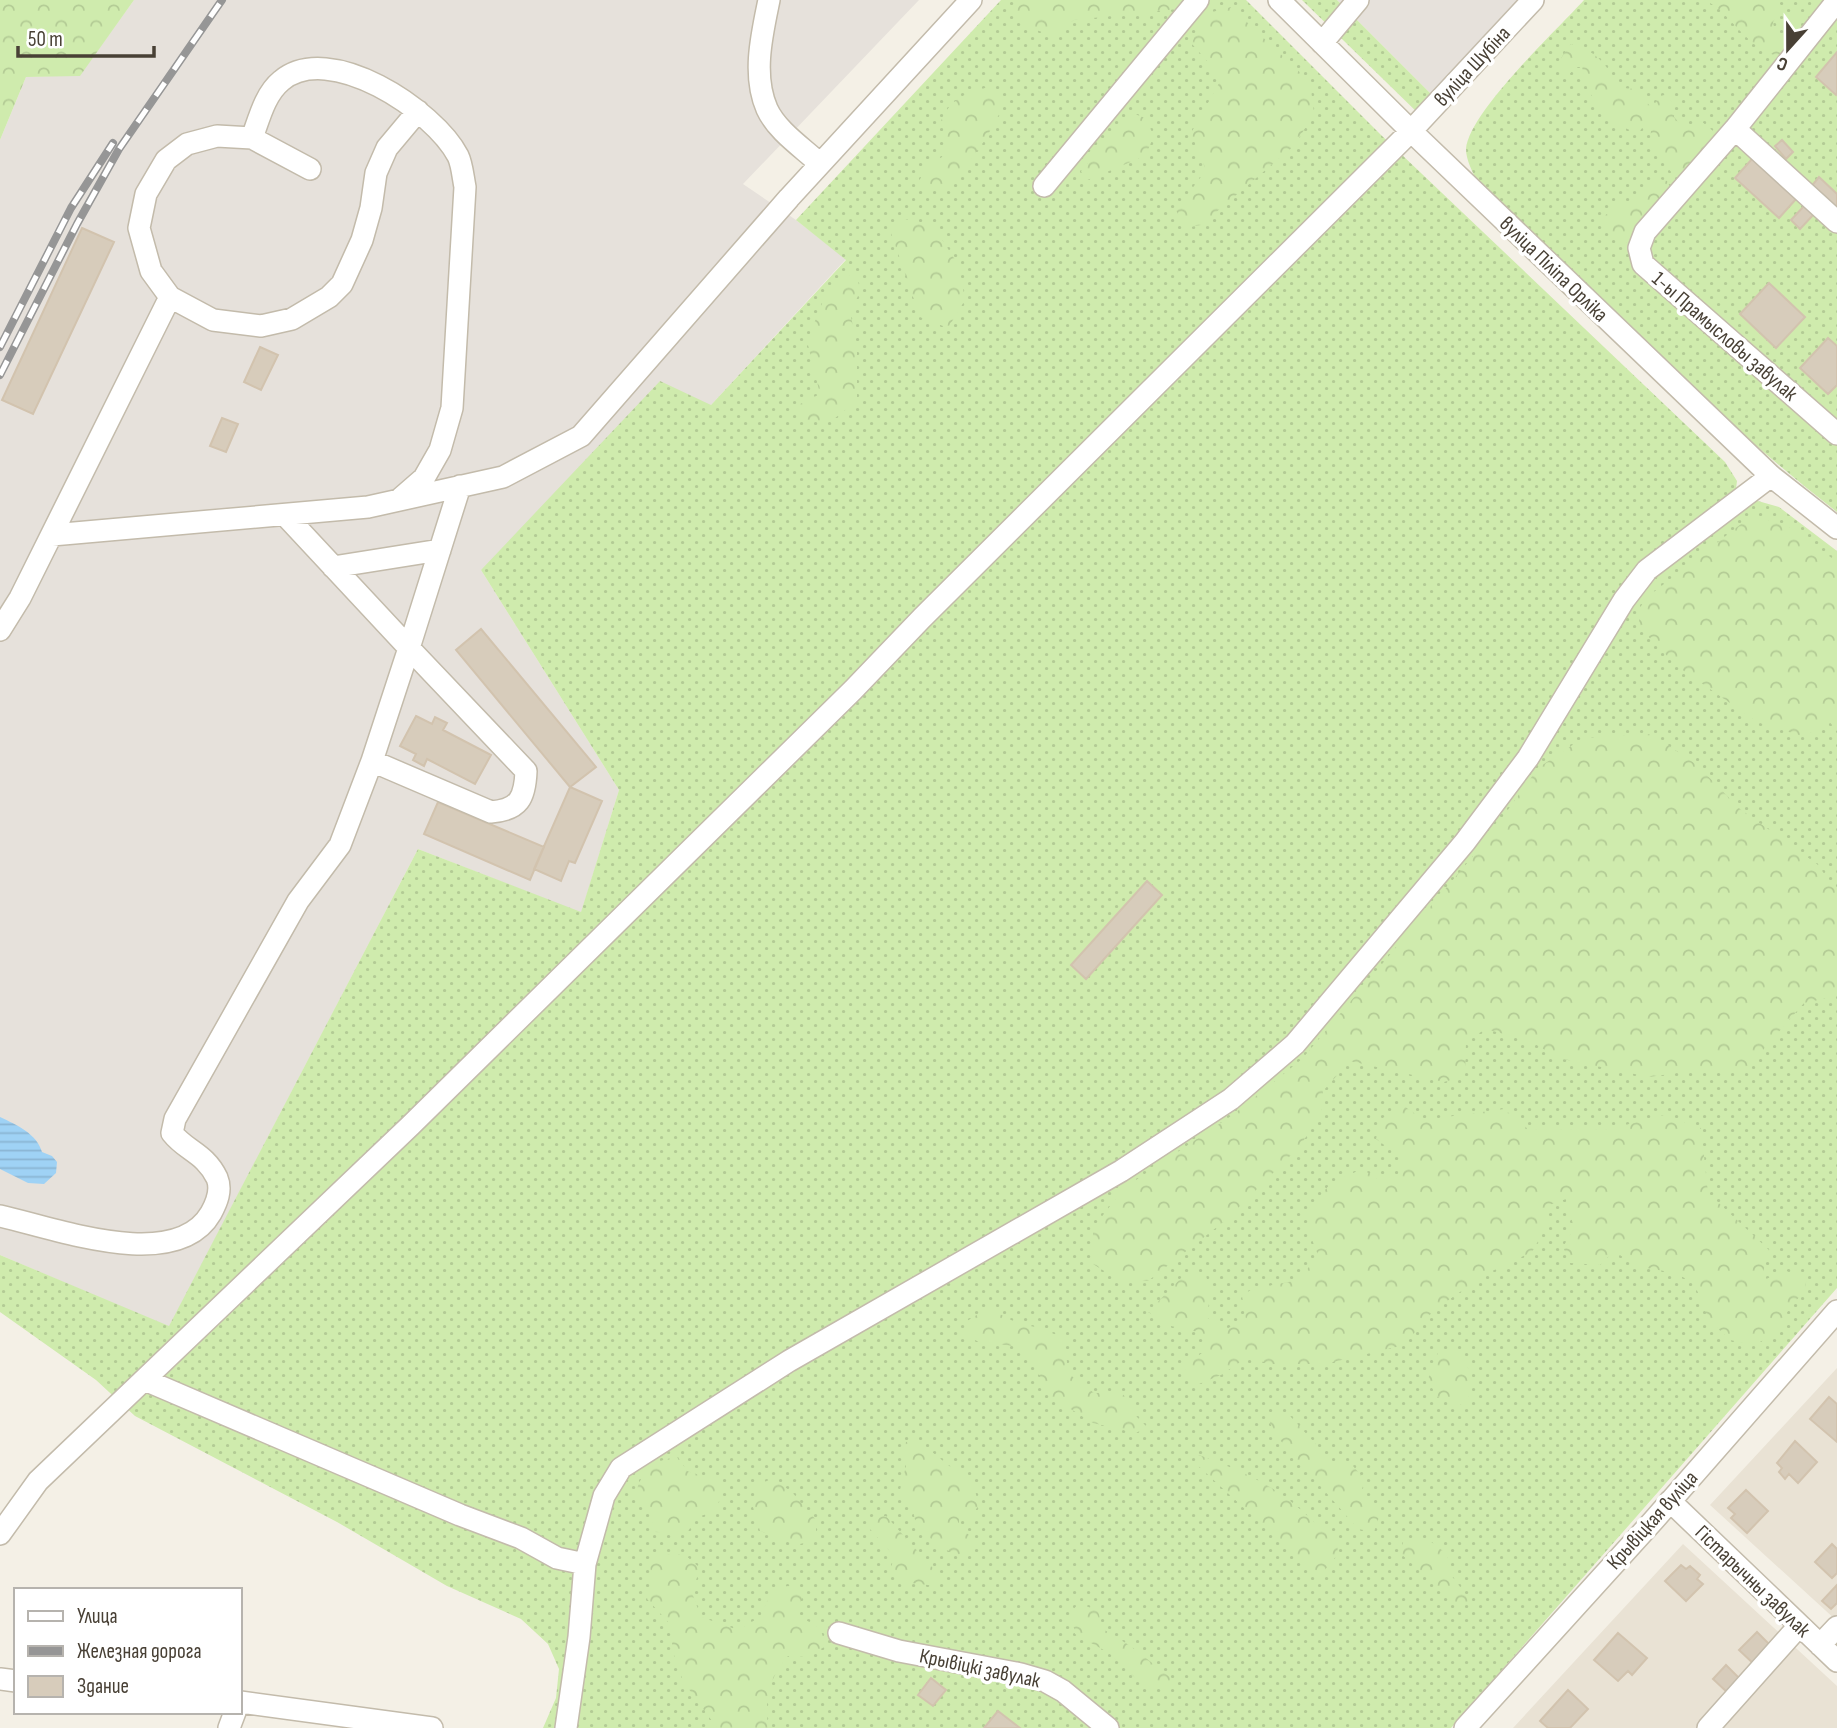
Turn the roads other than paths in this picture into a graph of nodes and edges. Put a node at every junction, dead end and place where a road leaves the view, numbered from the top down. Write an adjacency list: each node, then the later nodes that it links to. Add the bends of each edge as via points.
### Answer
1 (769, 0): 13 (street, via 759,60 767,110)
2 (1198, 0): 15 (street)
3 (1279, 0): 8 (street, вуліца Піліпа Орліка)
4 (1358, 0): 8 (street)
5 (1534, 0): 11 (street, вуліца Шубіна)
6 (1837, 1): 10 (street, 1-ы Прамысловы завулак)
7 (958, 4): 13 (street)
8 (1322, 43): 11 (street, вуліца Піліпа Орліка)
9 (418, 111): 12 (street, via 350,74 323,68 296,72 280,82 265,103); 17 (street, via 387,148 376,173 362,240 342,284 329,297 292,319 261,326 213,320); 21 (street, via 459,157 465,187 464,224 452,408 440,450 424,478)
10 (1735, 129): 16 (street); 18 (street, 1-ы Прамысловы завулак, via 1645,232 1639,248 1643,264)
11 (1411, 131): 19 (street, вуліца Піліпа Орліка); 32 (street, вуліца Шубіна, via 843,700)
12 (252, 138): 14 (street); 17 (street, via 217,136 187,145 166,160 146,194 139,228 151,271)
13 (820, 164): 20 (street, via 581,436 503,477)
14 (310, 169)
15 (1044, 186)
16 (1837, 222)
17 (170, 297): 24 (street)
18 (1837, 434)
19 (1771, 476): 23 (street, вуліца Піліпа Орліка); 35 (street, via 1647,570 1520,769 1465,842 1295,1044 1231,1099 1121,1171 789,1361 621,1468 604,1496)
20 (460, 486): 21 (street); 25 (street)
21 (400, 500): 22 (street)
22 (285, 515): 24 (street); 26 (street)
23 (1837, 528)
24 (51, 535): 27 (street)
25 (439, 550): 26 (street); 28 (street)
26 (333, 567): 28 (street)
27 (0, 630)
28 (409, 648): 29 (street); 29 (street, via 526,771 526,786 519,802 507,811 491,812)
29 (372, 761): 30 (street, via 340,845 298,901 175,1119 172,1133 177,1140 200,1154 218,1179 219,1200 208,1219 190,1234 156,1245 131,1245)
30 (0, 1216)
31 (1837, 1311): 33 (street, Крывіцкая вуліца)
32 (145, 1381): 34 (street, вуліца Шубіна, via 38,1481); 35 (street, via 521,1538 557,1558)
33 (1670, 1502): 36 (street, Гістарычны завулак); 45 (street, Крывіцкая вуліца)
34 (0, 1534)
35 (585, 1564): 43 (street)
36 (1799, 1626): 39 (street, Гістарычны завулак); 46 (street)
37 (1837, 1627): 39 (street)
38 (839, 1633): 44 (street, Крывіцкі завулак, via 899,1651 1045,1681)
39 (1820, 1645): 40 (street, Гістарычны завулак)
40 (1837, 1661)
41 (242, 1702): 42 (street)
42 (432, 1728)
43 (566, 1728)
44 (1108, 1728)
45 (1465, 1728)
46 (1708, 1728)

